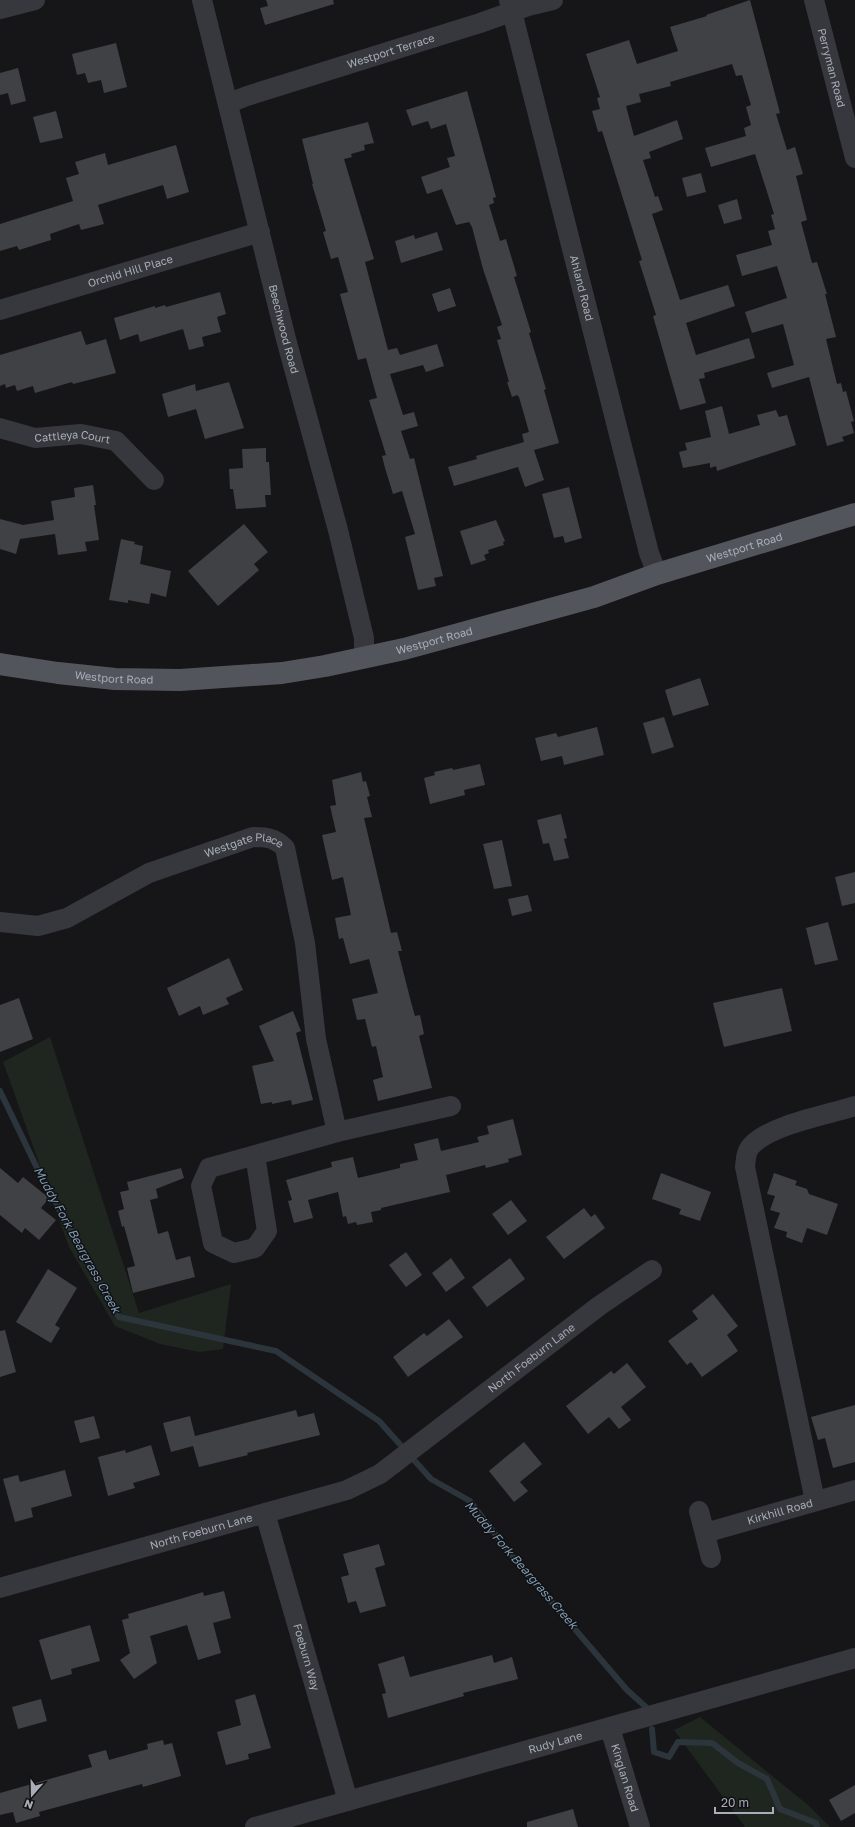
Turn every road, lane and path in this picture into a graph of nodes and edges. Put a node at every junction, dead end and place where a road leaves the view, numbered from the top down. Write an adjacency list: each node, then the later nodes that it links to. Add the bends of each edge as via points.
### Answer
1 (35, 0): 6 (street)
2 (202, 0): 7 (street, Beechwood Road)
3 (552, 0): 5 (street, Westport Terrace)
4 (814, 0): 8 (street, Perryman Road)
5 (510, 6): 7 (street, Westport Terrace, via 480,23); 14 (street, Ahland Road, via 649,553)
6 (0, 9)
7 (229, 103): 9 (street, Beechwood Road)
8 (855, 158)
9 (260, 232): 10 (street, Orchid Hill Place); 15 (street, Beechwood Road, via 338,530 364,638)
10 (0, 310)
11 (0, 428): 12 (street, Cattleya Court, via 35,438 81,434 116,441)
12 (154, 480)
13 (855, 514): 14 (main road, Westport Road)
14 (657, 574): 15 (main road, Westport Road, via 594,597)
15 (364, 658): 16 (main road, Westport Road, via 282,673 180,680 115,679)
16 (0, 664)
17 (0, 922): 20 (street, Westgate Place, via 38,926 67,918 149,873 253,837 276,840 285,848 305,942 316,1039)
18 (451, 1106): 20 (street)
19 (855, 1106): 24 (street, via 775,1130 753,1144 746,1154 745,1167)
20 (337, 1132): 21 (street)
21 (255, 1155): 21 (street, via 267,1231 255,1248 234,1253 213,1242 201,1186 209,1168)
22 (652, 1270): 26 (street, North Foeburn Lane, via 599,1306 380,1474 347,1490)
23 (855, 1490): 24 (street, Kirkhill Road)
24 (815, 1501): 27 (street, Kirkhill Road)
25 (699, 1510): 27 (street)
26 (265, 1513): 29 (street, North Foeburn Lane); 32 (street, Foeburn Way)
27 (705, 1534): 28 (street)
28 (711, 1558)
29 (0, 1588)
30 (855, 1658): 31 (street, Rudy Lane)
31 (610, 1728): 32 (street, Rudy Lane); 34 (street, Kinglan Road)
32 (348, 1800): 33 (street, Rudy Lane)
33 (255, 1827)
34 (640, 1827)

